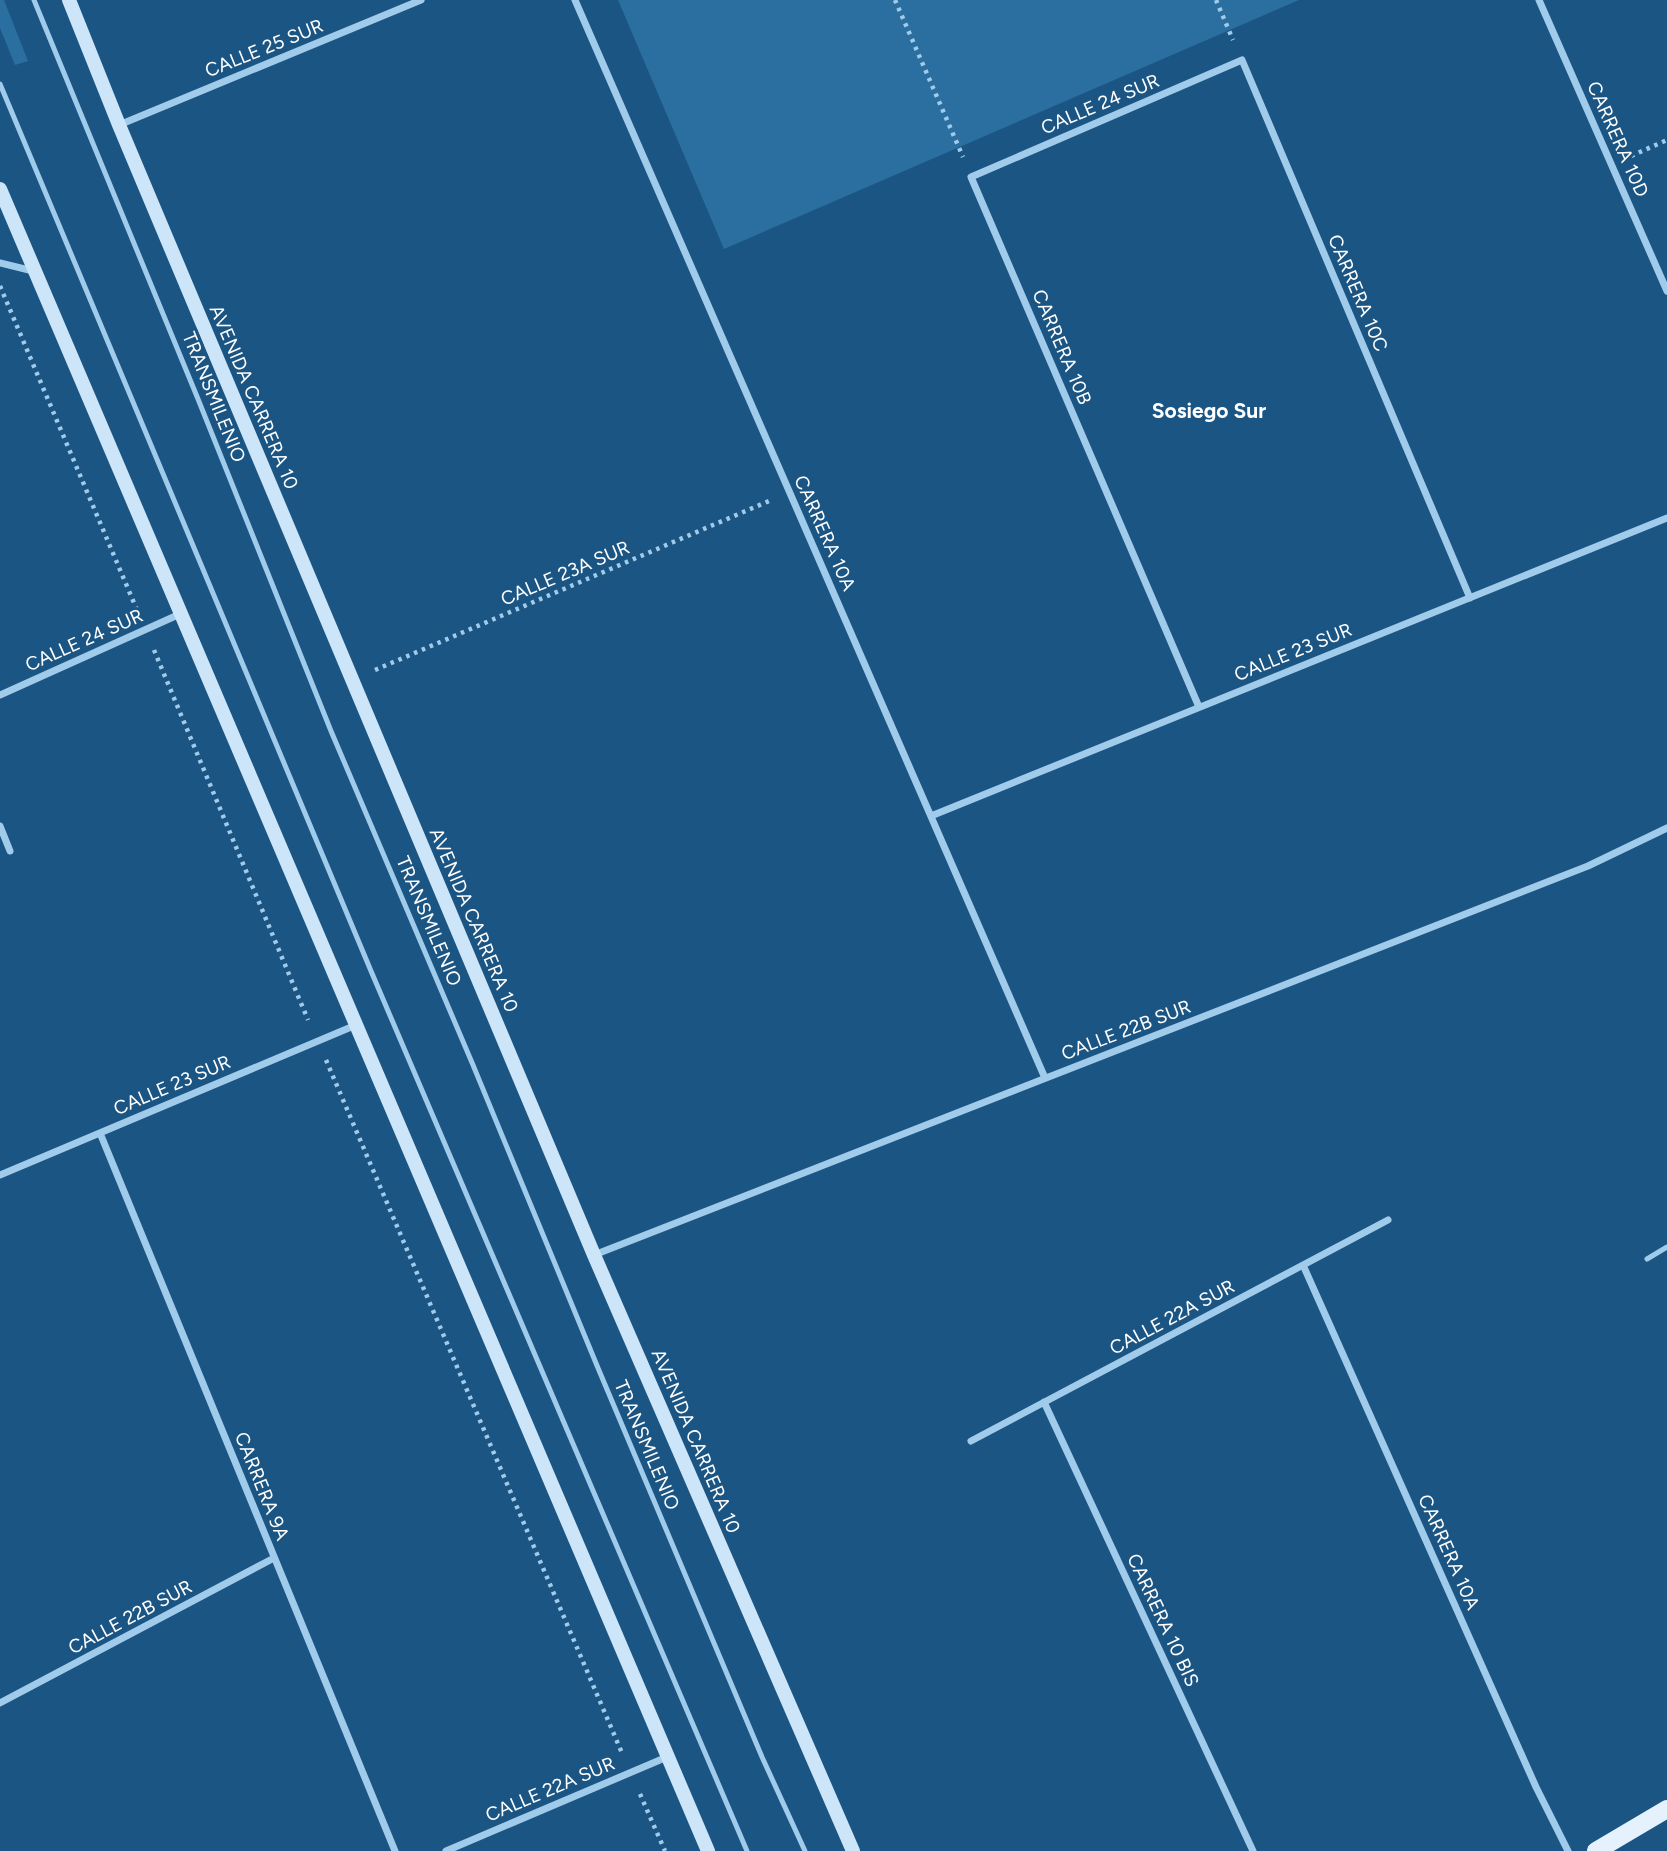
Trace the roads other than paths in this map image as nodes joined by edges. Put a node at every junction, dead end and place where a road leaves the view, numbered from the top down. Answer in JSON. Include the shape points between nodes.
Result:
{"nodes":[{"id":1,"x":34,"y":0,"type":"edge"},
{"id":2,"x":69,"y":0,"type":"edge"},
{"id":3,"x":422,"y":0,"type":"edge"},
{"id":4,"x":575,"y":0,"type":"edge"},
{"id":5,"x":1539,"y":0,"type":"edge"},
{"id":6,"x":1242,"y":60,"type":"joint"},
{"id":7,"x":0,"y":84,"type":"edge"},
{"id":8,"x":119,"y":125,"type":"junction"},
{"id":9,"x":971,"y":177,"type":"joint"},
{"id":10,"x":0,"y":189,"type":"edge"},
{"id":11,"x":0,"y":263,"type":"edge"},
{"id":12,"x":36,"y":271,"type":"junction"},
{"id":13,"x":1667,"y":291,"type":"edge"},
{"id":14,"x":1667,"y":518,"type":"edge"},
{"id":15,"x":1470,"y":598,"type":"junction"},
{"id":16,"x":180,"y":614,"type":"junction"},
{"id":17,"x":0,"y":695,"type":"edge"},
{"id":18,"x":1199,"y":707,"type":"junction"},
{"id":19,"x":931,"y":816,"type":"junction"},
{"id":20,"x":0,"y":827,"type":"edge"},
{"id":21,"x":1667,"y":828,"type":"edge"},
{"id":22,"x":10,"y":851,"type":"dead end"},
{"id":23,"x":356,"y":1025,"type":"junction"},
{"id":24,"x":1045,"y":1078,"type":"junction"},
{"id":25,"x":100,"y":1133,"type":"junction"},
{"id":26,"x":0,"y":1175,"type":"edge"},
{"id":27,"x":1388,"y":1220,"type":"dead end"},
{"id":28,"x":1667,"y":1247,"type":"edge"},
{"id":29,"x":594,"y":1255,"type":"junction"},
{"id":30,"x":1647,"y":1259,"type":"dead end"},
{"id":31,"x":1303,"y":1265,"type":"junction"},
{"id":32,"x":1044,"y":1402,"type":"junction"},
{"id":33,"x":971,"y":1441,"type":"dead end"},
{"id":34,"x":274,"y":1558,"type":"junction"},
{"id":35,"x":0,"y":1703,"type":"edge"},
{"id":36,"x":667,"y":1757,"type":"junction"},
{"id":37,"x":1667,"y":1809,"type":"edge"},
{"id":38,"x":395,"y":1851,"type":"edge"},
{"id":39,"x":446,"y":1851,"type":"edge"},
{"id":40,"x":708,"y":1851,"type":"edge"},
{"id":41,"x":747,"y":1851,"type":"edge"},
{"id":42,"x":805,"y":1851,"type":"edge"},
{"id":43,"x":853,"y":1851,"type":"edge"},
{"id":44,"x":1253,"y":1851,"type":"edge"},
{"id":45,"x":1568,"y":1851,"type":"edge"},
{"id":46,"x":1596,"y":1851,"type":"edge"}],
"edges":[{"from":1,"to":42,"type":"lane","name":"TRANSMILENIO","via":[[331,731]]},
{"from":2,"to":8,"type":"main road","name":"AVENIDA CARRERA 10"},
{"from":3,"to":8,"type":"street","name":"CALLE 25 SUR"},
{"from":4,"to":19,"type":"street","name":"CARRERA 10A"},
{"from":5,"to":13,"type":"street","name":"CARRERA 10D"},
{"from":6,"to":9,"type":"street","name":"CALLE 24 SUR"},
{"from":6,"to":15,"type":"street","name":"CARRERA 10C"},
{"from":7,"to":41,"type":"lane","via":[[355,933]]},
{"from":8,"to":29,"type":"main road","name":"AVENIDA CARRERA 10"},
{"from":9,"to":18,"type":"street","name":"CARRERA 10B"},
{"from":10,"to":12,"type":"main road"},
{"from":11,"to":12,"type":"street"},
{"from":12,"to":16,"type":"main road"},
{"from":14,"to":15,"type":"street","name":"CALLE 23 SUR"},
{"from":15,"to":18,"type":"street","name":"CALLE 23 SUR"},
{"from":16,"to":17,"type":"street","name":"CALLE 24 SUR"},
{"from":16,"to":23,"type":"main road"},
{"from":18,"to":19,"type":"street","name":"CALLE 23 SUR"},
{"from":19,"to":24,"type":"street","name":"CARRERA 10A"},
{"from":20,"to":22,"type":"street"},
{"from":21,"to":24,"type":"street","name":"CALLE 22B SUR","via":[[1588,866]]},
{"from":23,"to":25,"type":"street","name":"CALLE 23 SUR"},
{"from":23,"to":36,"type":"main road"},
{"from":24,"to":29,"type":"street","name":"CALLE 22B SUR"},
{"from":25,"to":26,"type":"street","name":"CALLE 23 SUR"},
{"from":25,"to":34,"type":"street","name":"CARRERA 9A"},
{"from":27,"to":31,"type":"street","name":"CALLE 22A SUR"},
{"from":28,"to":30,"type":"lane"},
{"from":29,"to":43,"type":"main road","name":"AVENIDA CARRERA 10"},
{"from":31,"to":32,"type":"street","name":"CALLE 22A SUR"},
{"from":31,"to":45,"type":"street","name":"CARRERA 10A"},
{"from":32,"to":33,"type":"street","name":"CALLE 22A SUR"},
{"from":32,"to":44,"type":"street","name":"CARRERA 10 BIS"},
{"from":34,"to":35,"type":"street","name":"CALLE 22B SUR"},
{"from":34,"to":38,"type":"street","name":"CARRERA 9A"},
{"from":36,"to":39,"type":"street","name":"CALLE 22A SUR"},
{"from":36,"to":40,"type":"main road"},
{"from":37,"to":46,"type":"main road"}]}
